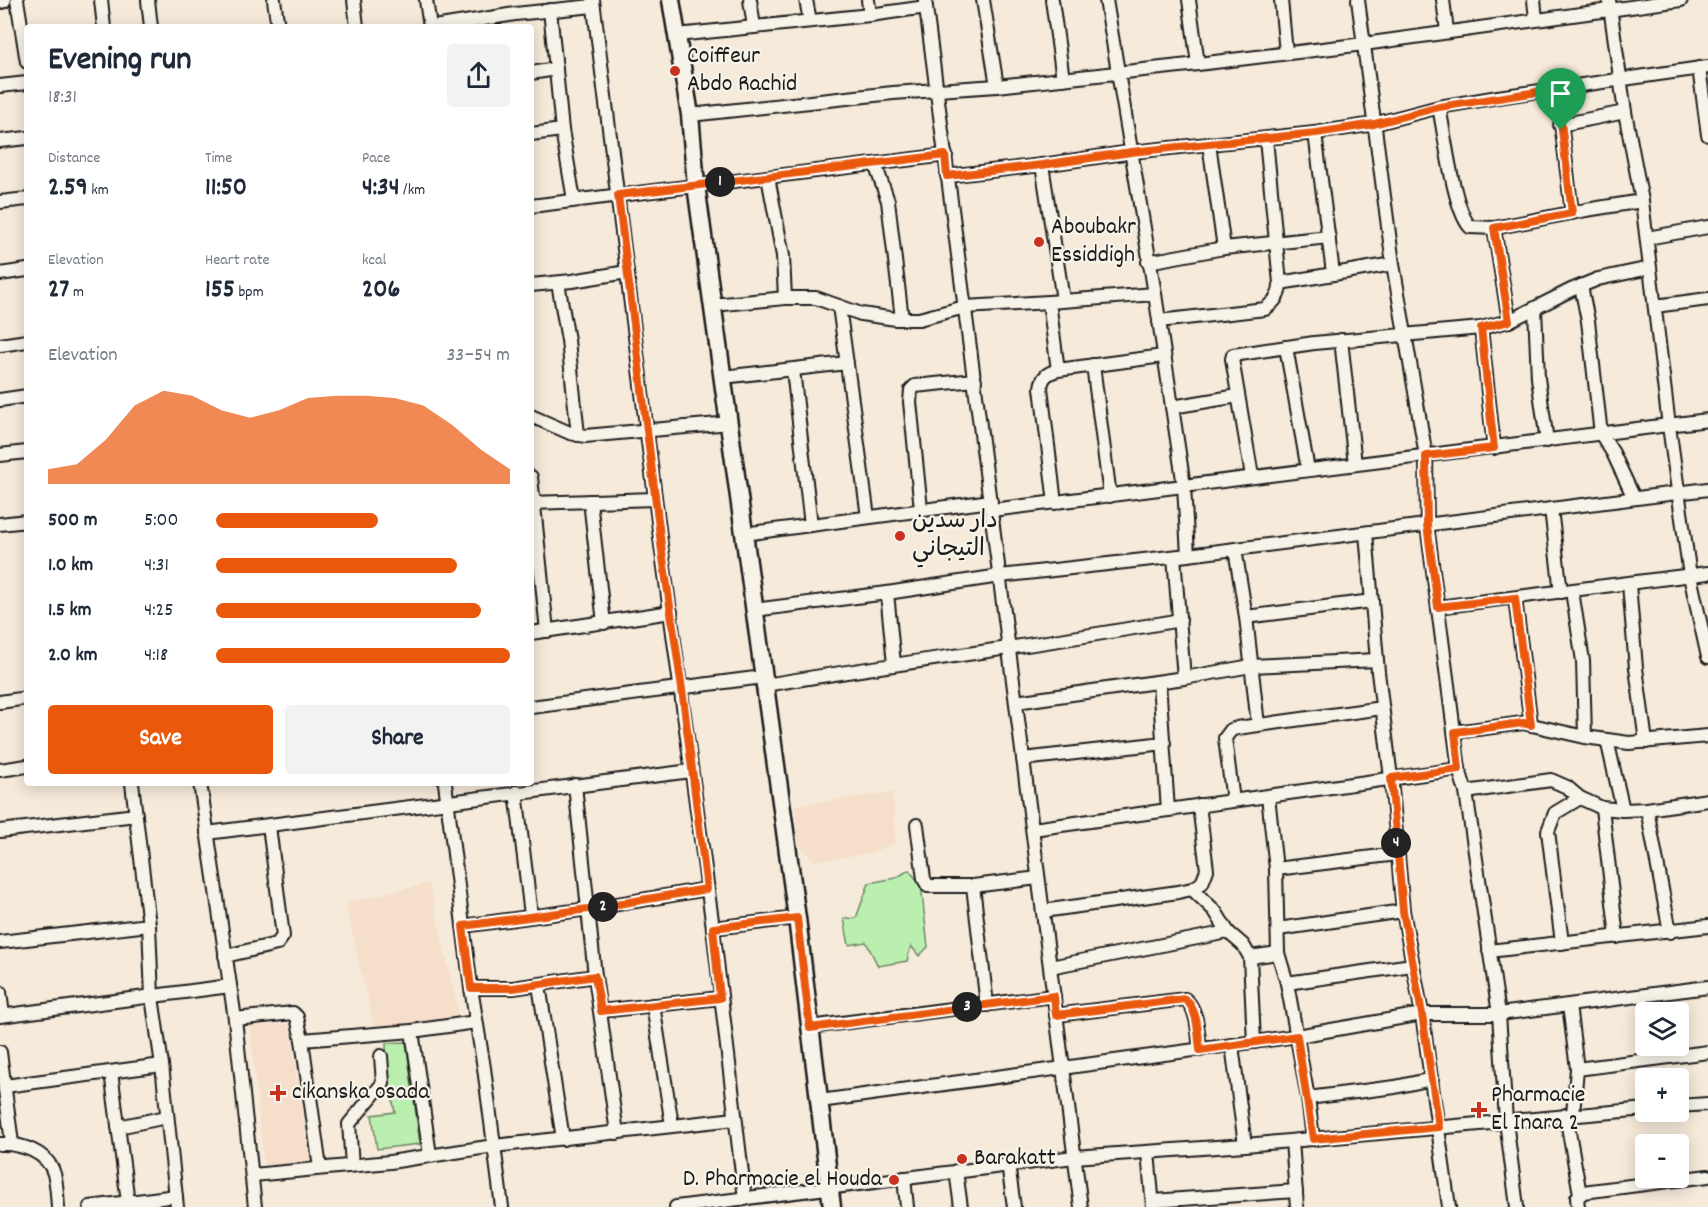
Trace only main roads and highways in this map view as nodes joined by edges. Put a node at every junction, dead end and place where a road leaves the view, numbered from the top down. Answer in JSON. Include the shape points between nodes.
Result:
{"nodes":[{"id":1,"x":671,"y":0,"type":"edge"},
{"id":2,"x":832,"y":1207,"type":"edge"}],
"edges":[{"from":1,"to":2,"type":"main road","via":[[690,115],[696,185],[797,918]]}]}
